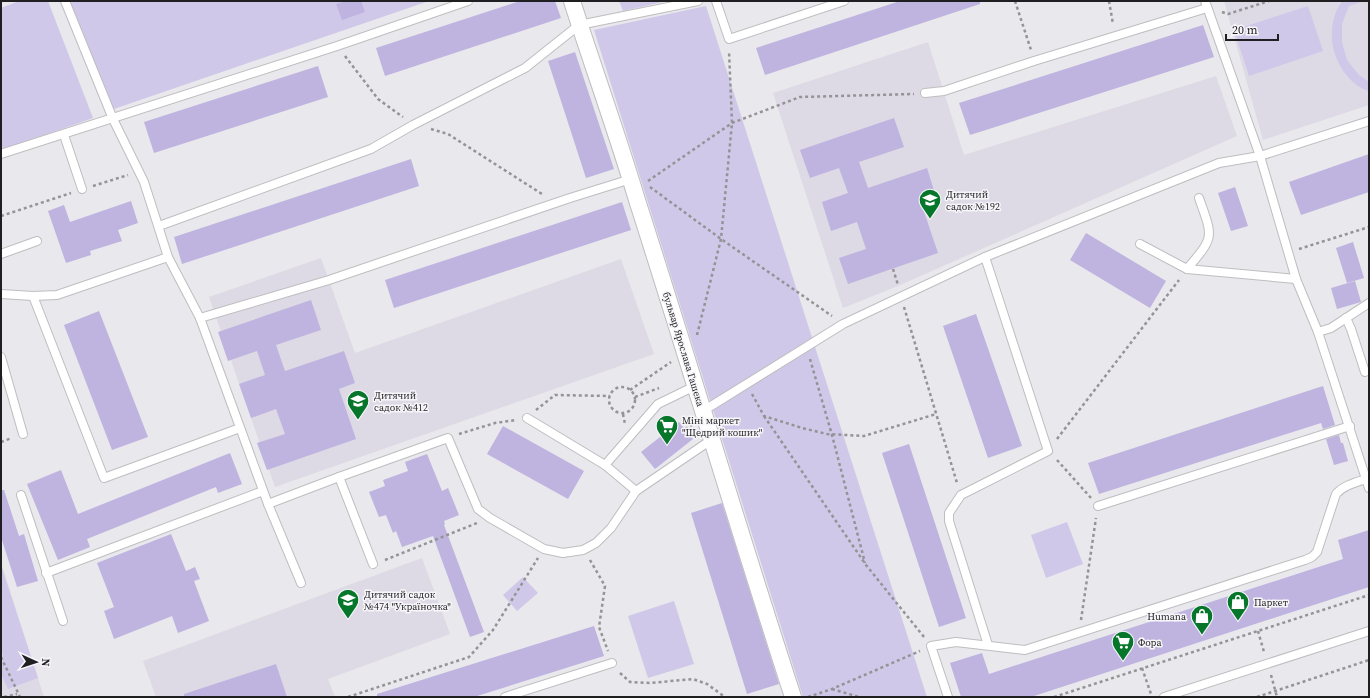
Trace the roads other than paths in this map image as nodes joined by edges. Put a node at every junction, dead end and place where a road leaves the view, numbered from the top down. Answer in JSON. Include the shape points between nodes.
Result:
{"nodes":[{"id":1,"x":65,"y":1,"type":"edge"},
{"id":2,"x":468,"y":1,"type":"edge"},
{"id":3,"x":572,"y":1,"type":"edge"},
{"id":4,"x":698,"y":1,"type":"edge"},
{"id":5,"x":716,"y":1,"type":"edge"},
{"id":6,"x":844,"y":1,"type":"edge"},
{"id":7,"x":1206,"y":4,"type":"edge"},
{"id":8,"x":580,"y":25,"type":"junction"},
{"id":9,"x":925,"y":93,"type":"road end"},
{"id":10,"x":113,"y":119,"type":"junction"},
{"id":11,"x":1369,"y":121,"type":"edge"},
{"id":12,"x":64,"y":135,"type":"junction"},
{"id":13,"x":1,"y":154,"type":"edge"},
{"id":14,"x":1260,"y":156,"type":"junction"},
{"id":15,"x":631,"y":179,"type":"junction"},
{"id":16,"x":82,"y":189,"type":"dead end"},
{"id":17,"x":1199,"y":198,"type":"dead end"},
{"id":18,"x":159,"y":226,"type":"junction"},
{"id":19,"x":38,"y":241,"type":"dead end"},
{"id":20,"x":1140,"y":244,"type":"dead end"},
{"id":21,"x":1,"y":254,"type":"edge"},
{"id":22,"x":168,"y":257,"type":"junction"},
{"id":23,"x":985,"y":257,"type":"junction"},
{"id":24,"x":1187,"y":269,"type":"junction"},
{"id":25,"x":1296,"y":278,"type":"junction"},
{"id":26,"x":1,"y":294,"type":"edge"},
{"id":27,"x":33,"y":296,"type":"junction"},
{"id":28,"x":1369,"y":303,"type":"edge"},
{"id":29,"x":200,"y":318,"type":"junction"},
{"id":30,"x":1346,"y":318,"type":"junction"},
{"id":31,"x":1318,"y":332,"type":"junction"},
{"id":32,"x":1,"y":358,"type":"edge"},
{"id":33,"x":1365,"y":372,"type":"dead end"},
{"id":34,"x":695,"y":386,"type":"junction"},
{"id":35,"x":703,"y":411,"type":"junction"},
{"id":36,"x":527,"y":418,"type":"dead end"},
{"id":37,"x":1350,"y":426,"type":"junction"},
{"id":38,"x":240,"y":428,"type":"junction"},
{"id":39,"x":23,"y":434,"type":"dead end"},
{"id":40,"x":711,"y":440,"type":"junction"},
{"id":41,"x":604,"y":466,"type":"junction"},
{"id":42,"x":339,"y":477,"type":"junction"},
{"id":43,"x":1368,"y":479,"type":"edge"},
{"id":44,"x":1369,"y":488,"type":"edge"},
{"id":45,"x":263,"y":490,"type":"junction"},
{"id":46,"x":636,"y":491,"type":"junction"},
{"id":47,"x":21,"y":495,"type":"dead end"},
{"id":48,"x":268,"y":504,"type":"junction"},
{"id":49,"x":1098,"y":506,"type":"road end"},
{"id":50,"x":373,"y":564,"type":"road end"},
{"id":51,"x":46,"y":573,"type":"junction"},
{"id":52,"x":301,"y":583,"type":"dead end"},
{"id":53,"x":63,"y":621,"type":"dead end"},
{"id":54,"x":1369,"y":631,"type":"edge"},
{"id":55,"x":988,"y":645,"type":"junction"},
{"id":56,"x":612,"y":664,"type":"road end"},
{"id":57,"x":505,"y":697,"type":"edge"},
{"id":58,"x":793,"y":697,"type":"edge"},
{"id":59,"x":948,"y":697,"type":"edge"},
{"id":60,"x":1164,"y":697,"type":"edge"}],
"edges":[{"from":1,"to":10,"type":"lane"},
{"from":2,"to":10,"type":"lane"},
{"from":3,"to":8,"type":"street","name":"бульвар Ярослава Гашека"},
{"from":4,"to":8,"type":"lane"},
{"from":5,"to":6,"type":"lane","via":[[729,39]]},
{"from":7,"to":9,"type":"lane","via":[[1114,37],[944,91]]},
{"from":7,"to":14,"type":"lane"},
{"from":8,"to":15,"type":"street","name":"бульвар Ярослава Гашека"},
{"from":8,"to":18,"type":"lane","via":[[525,68],[371,149]]},
{"from":10,"to":12,"type":"lane"},
{"from":10,"to":18,"type":"lane","via":[[144,182]]},
{"from":11,"to":14,"type":"lane"},
{"from":12,"to":13,"type":"lane"},
{"from":12,"to":16,"type":"lane"},
{"from":14,"to":23,"type":"lane","via":[[1219,163]]},
{"from":14,"to":25,"type":"lane"},
{"from":15,"to":29,"type":"lane","via":[[329,280]]},
{"from":15,"to":34,"type":"street","name":"бульвар Ярослава Гашека"},
{"from":17,"to":24,"type":"lane","via":[[1208,223],[1209,240]]},
{"from":18,"to":22,"type":"lane"},
{"from":19,"to":21,"type":"lane"},
{"from":20,"to":24,"type":"lane"},
{"from":22,"to":27,"type":"lane","via":[[57,295]]},
{"from":22,"to":29,"type":"lane"},
{"from":23,"to":35,"type":"lane","via":[[843,324]]},
{"from":23,"to":55,"type":"lane","via":[[1048,451],[961,495],[950,510],[948,517]]},
{"from":24,"to":25,"type":"lane"},
{"from":25,"to":31,"type":"lane"},
{"from":26,"to":27,"type":"lane"},
{"from":27,"to":38,"type":"lane","via":[[104,478]]},
{"from":28,"to":30,"type":"lane"},
{"from":29,"to":38,"type":"lane"},
{"from":30,"to":31,"type":"lane","via":[[1331,328]]},
{"from":30,"to":33,"type":"lane","via":[[1352,329]]},
{"from":31,"to":37,"type":"lane"},
{"from":32,"to":39,"type":"lane"},
{"from":34,"to":35,"type":"street","name":"бульвар Ярослава Гашека"},
{"from":34,"to":41,"type":"lane","via":[[658,404]]},
{"from":35,"to":40,"type":"street","name":"бульвар Ярослава Гашека"},
{"from":36,"to":41,"type":"lane"},
{"from":37,"to":43,"type":"lane"},
{"from":37,"to":49,"type":"lane"},
{"from":38,"to":45,"type":"lane"},
{"from":40,"to":46,"type":"lane"},
{"from":40,"to":58,"type":"street","name":"бульвар Ярослава Гашека"},
{"from":41,"to":46,"type":"lane"},
{"from":42,"to":46,"type":"lane","via":[[448,438],[478,509],[544,549],[563,553],[583,550],[596,543],[611,528]]},
{"from":42,"to":48,"type":"lane"},
{"from":42,"to":50,"type":"lane"},
{"from":43,"to":44,"type":"lane"},
{"from":43,"to":55,"type":"lane","via":[[1347,486],[1336,494],[1320,545],[1312,557],[1025,650]]},
{"from":45,"to":48,"type":"lane"},
{"from":45,"to":51,"type":"lane"},
{"from":47,"to":51,"type":"lane"},
{"from":48,"to":52,"type":"lane"},
{"from":51,"to":53,"type":"lane"},
{"from":54,"to":60,"type":"lane"},
{"from":55,"to":59,"type":"lane","via":[[956,642],[931,646]]},
{"from":56,"to":57,"type":"lane"}]}
